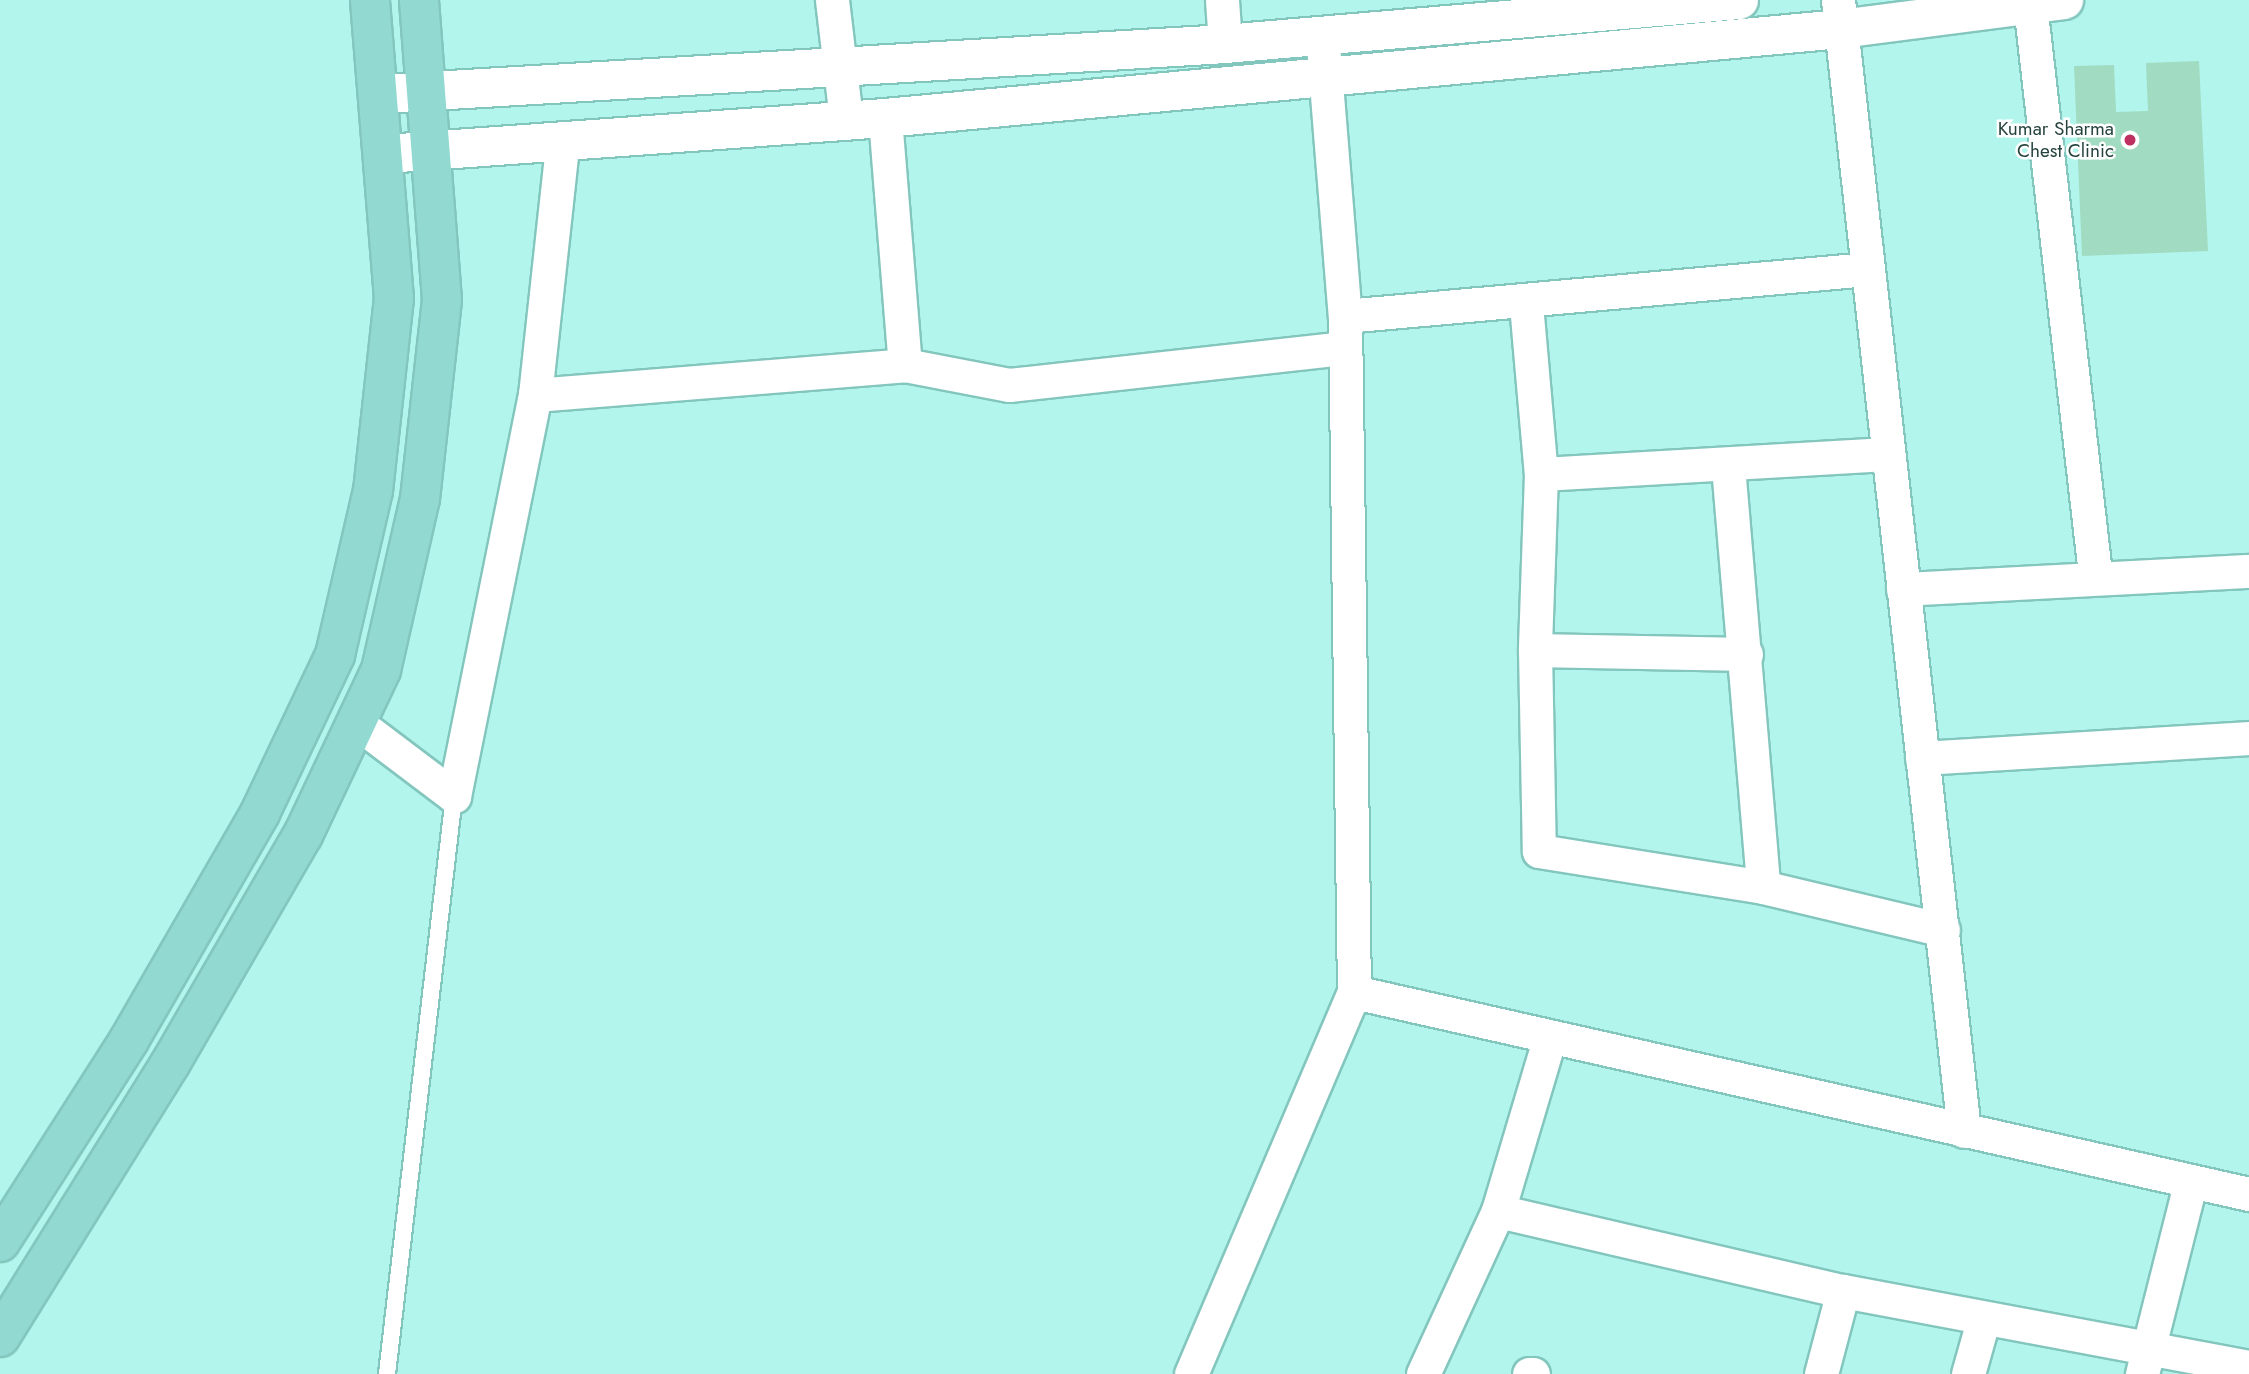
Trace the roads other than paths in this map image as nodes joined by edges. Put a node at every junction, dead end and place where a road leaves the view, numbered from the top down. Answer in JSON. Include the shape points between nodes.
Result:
{"nodes":[{"id":1,"x":370,"y":0,"type":"edge"},
{"id":2,"x":419,"y":0,"type":"edge"},
{"id":3,"x":832,"y":0,"type":"edge"},
{"id":4,"x":1222,"y":0,"type":"edge"},
{"id":5,"x":1739,"y":0,"type":"edge"},
{"id":6,"x":2047,"y":2,"type":"edge"},
{"id":7,"x":1649,"y":5,"type":"edge"},
{"id":8,"x":1454,"y":12,"type":"edge"},
{"id":9,"x":1839,"y":15,"type":"edge"},
{"id":10,"x":1322,"y":33,"type":"junction"},
{"id":11,"x":1225,"y":44,"type":"junction"},
{"id":12,"x":839,"y":69,"type":"junction"},
{"id":13,"x":1325,"y":73,"type":"junction"},
{"id":14,"x":382,"y":94,"type":"junction"},
{"id":15,"x":430,"y":94,"type":"junction"},
{"id":16,"x":885,"y":118,"type":"junction"},
{"id":17,"x":846,"y":120,"type":"junction"},
{"id":18,"x":563,"y":139,"type":"junction"},
{"id":19,"x":433,"y":152,"type":"junction"},
{"id":20,"x":386,"y":154,"type":"junction"},
{"id":21,"x":1867,"y":269,"type":"junction"},
{"id":22,"x":1526,"y":304,"type":"junction"},
{"id":23,"x":1345,"y":332,"type":"junction"},
{"id":24,"x":905,"y":365,"type":"junction"},
{"id":25,"x":535,"y":395,"type":"junction"},
{"id":26,"x":1887,"y":454,"type":"junction"},
{"id":27,"x":1728,"y":466,"type":"junction"},
{"id":28,"x":1541,"y":474,"type":"junction"},
{"id":29,"x":2249,"y":571,"type":"edge"},
{"id":30,"x":2095,"y":574,"type":"junction"},
{"id":31,"x":1903,"y":590,"type":"junction"},
{"id":32,"x":1535,"y":650,"type":"junction"},
{"id":33,"x":1746,"y":654,"type":"junction"},
{"id":34,"x":356,"y":722,"type":"junction"},
{"id":35,"x":2249,"y":738,"type":"edge"},
{"id":36,"x":1922,"y":758,"type":"junction"},
{"id":37,"x":454,"y":796,"type":"junction"},
{"id":38,"x":1763,"y":887,"type":"junction"},
{"id":39,"x":1943,"y":930,"type":"junction"},
{"id":40,"x":1354,"y":992,"type":"junction"},
{"id":41,"x":1550,"y":1037,"type":"junction"},
{"id":42,"x":1964,"y":1131,"type":"junction"},
{"id":43,"x":2191,"y":1181,"type":"junction"},
{"id":44,"x":2249,"y":1194,"type":"edge"},
{"id":45,"x":1498,"y":1211,"type":"junction"},
{"id":46,"x":0,"y":1242,"type":"edge"},
{"id":47,"x":1843,"y":1292,"type":"junction"},
{"id":48,"x":1983,"y":1321,"type":"junction"},
{"id":49,"x":0,"y":1337,"type":"edge"},
{"id":50,"x":2145,"y":1362,"type":"edge"},
{"id":51,"x":2249,"y":1367,"type":"edge"},
{"id":52,"x":387,"y":1374,"type":"edge"},
{"id":53,"x":1192,"y":1374,"type":"edge"},
{"id":54,"x":1423,"y":1374,"type":"edge"},
{"id":55,"x":1821,"y":1374,"type":"edge"},
{"id":56,"x":1968,"y":1374,"type":"edge"}],
"edges":[{"from":1,"to":14,"type":"main road"},
{"from":2,"to":15,"type":"main road"},
{"from":3,"to":12,"type":"street"},
{"from":4,"to":11,"type":"street"},
{"from":5,"to":7,"type":"street"},
{"from":6,"to":9,"type":"street"},
{"from":6,"to":30,"type":"street"},
{"from":7,"to":8,"type":"street"},
{"from":8,"to":10,"type":"street"},
{"from":9,"to":13,"type":"street"},
{"from":9,"to":21,"type":"street"},
{"from":10,"to":11,"type":"street"},
{"from":10,"to":13,"type":"street"},
{"from":11,"to":12,"type":"street"},
{"from":12,"to":15,"type":"street"},
{"from":12,"to":17,"type":"street"},
{"from":13,"to":16,"type":"street"},
{"from":13,"to":23,"type":"street"},
{"from":14,"to":15,"type":"street"},
{"from":14,"to":20,"type":"main road"},
{"from":15,"to":19,"type":"main road"},
{"from":16,"to":17,"type":"street"},
{"from":16,"to":24,"type":"street"},
{"from":17,"to":18,"type":"street"},
{"from":18,"to":19,"type":"street"},
{"from":18,"to":25,"type":"street"},
{"from":19,"to":20,"type":"street"},
{"from":19,"to":34,"type":"main road","via":[[442,300],[420,499],[381,670]]},
{"from":20,"to":46,"type":"main road","via":[[394,299],[373,491],[335,655],[260,813],[129,1040]]},
{"from":21,"to":22,"type":"street"},
{"from":21,"to":26,"type":"street"},
{"from":22,"to":23,"type":"street"},
{"from":22,"to":28,"type":"street"},
{"from":23,"to":24,"type":"street","via":[[1009,385]]},
{"from":23,"to":40,"type":"street"},
{"from":24,"to":25,"type":"street"},
{"from":25,"to":37,"type":"street"},
{"from":26,"to":27,"type":"street"},
{"from":26,"to":31,"type":"street"},
{"from":27,"to":28,"type":"street"},
{"from":27,"to":33,"type":"street"},
{"from":28,"to":32,"type":"street"},
{"from":29,"to":30,"type":"street"},
{"from":30,"to":31,"type":"street"},
{"from":31,"to":36,"type":"street"},
{"from":32,"to":33,"type":"street"},
{"from":32,"to":38,"type":"street","via":[[1539,851]]},
{"from":33,"to":38,"type":"street"},
{"from":34,"to":37,"type":"street"},
{"from":34,"to":49,"type":"main road","via":[[303,835],[191,1028]]},
{"from":35,"to":36,"type":"street"},
{"from":36,"to":39,"type":"street"},
{"from":37,"to":52,"type":"lane"},
{"from":38,"to":39,"type":"street"},
{"from":39,"to":42,"type":"street"},
{"from":40,"to":41,"type":"street"},
{"from":40,"to":53,"type":"street"},
{"from":41,"to":42,"type":"street"},
{"from":41,"to":45,"type":"street"},
{"from":42,"to":43,"type":"street"},
{"from":43,"to":44,"type":"street"},
{"from":43,"to":50,"type":"street"},
{"from":45,"to":47,"type":"street"},
{"from":45,"to":54,"type":"street"},
{"from":47,"to":48,"type":"street"},
{"from":47,"to":55,"type":"street"},
{"from":48,"to":50,"type":"street"},
{"from":48,"to":56,"type":"street"},
{"from":50,"to":51,"type":"street"}]}
